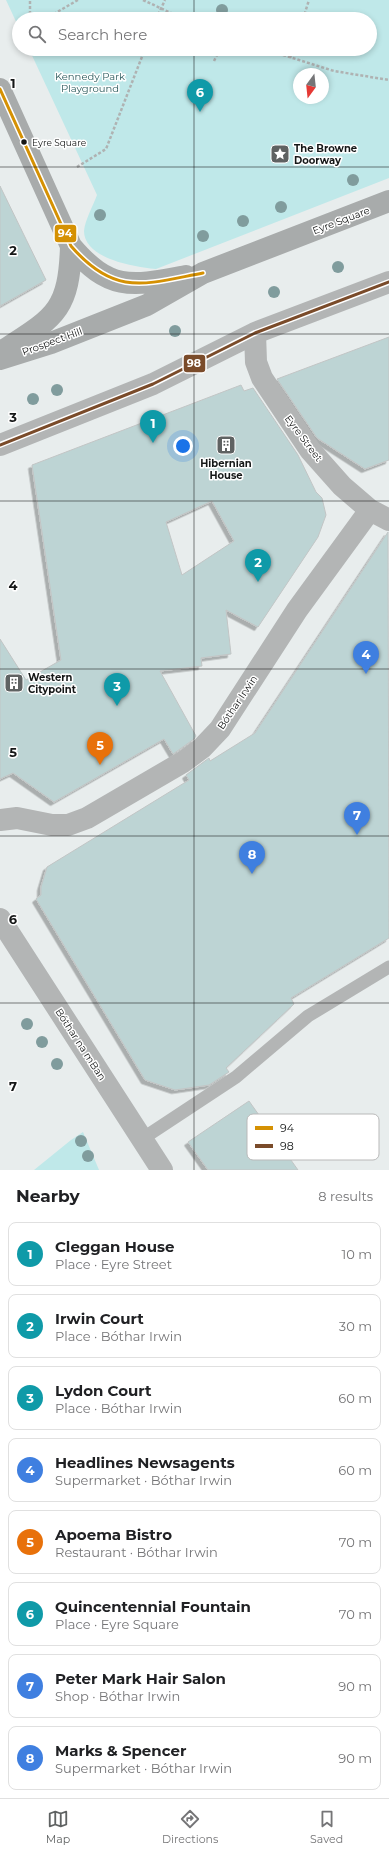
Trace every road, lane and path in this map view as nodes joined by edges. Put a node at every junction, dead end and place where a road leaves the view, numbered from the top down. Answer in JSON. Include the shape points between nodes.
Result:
{"nodes":[{"id":1,"x":30,"y":0,"type":"edge"},
{"id":2,"x":78,"y":0,"type":"edge"},
{"id":3,"x":143,"y":0,"type":"edge"},
{"id":4,"x":165,"y":0,"type":"edge"},
{"id":5,"x":308,"y":0,"type":"edge"},
{"id":6,"x":160,"y":9,"type":"junction"},
{"id":7,"x":30,"y":12,"type":"edge"},
{"id":8,"x":57,"y":12,"type":"edge"},
{"id":9,"x":159,"y":12,"type":"edge"},
{"id":10,"x":167,"y":12,"type":"edge"},
{"id":11,"x":305,"y":12,"type":"edge"},
{"id":12,"x":142,"y":56,"type":"edge"},
{"id":13,"x":216,"y":56,"type":"edge"},
{"id":14,"x":284,"y":56,"type":"edge"},
{"id":15,"x":290,"y":58,"type":"joint"},
{"id":16,"x":214,"y":60,"type":"dead end"},
{"id":17,"x":389,"y":80,"type":"edge"},
{"id":18,"x":0,"y":89,"type":"edge"},
{"id":19,"x":77,"y":167,"type":"dead end"},
{"id":20,"x":389,"y":201,"type":"edge"},
{"id":21,"x":71,"y":246,"type":"junction"},
{"id":22,"x":203,"y":273,"type":"junction"},
{"id":23,"x":389,"y":282,"type":"edge"},
{"id":24,"x":103,"y":322,"type":"joint"},
{"id":25,"x":255,"y":333,"type":"junction"},
{"id":26,"x":0,"y":352,"type":"edge"},
{"id":27,"x":0,"y":359,"type":"edge"},
{"id":28,"x":0,"y":445,"type":"edge"},
{"id":29,"x":370,"y":510,"type":"junction"},
{"id":30,"x":389,"y":520,"type":"edge"},
{"id":31,"x":0,"y":820,"type":"edge"},
{"id":32,"x":0,"y":919,"type":"edge"},
{"id":33,"x":389,"y":967,"type":"edge"},
{"id":34,"x":142,"y":1139,"type":"junction"},
{"id":35,"x":162,"y":1170,"type":"edge"}],
"edges":[{"from":1,"to":7,"type":"path"},
{"from":2,"to":8,"type":"path"},
{"from":3,"to":6,"type":"path"},
{"from":4,"to":6,"type":"path"},
{"from":5,"to":11,"type":"path"},
{"from":6,"to":9,"type":"path"},
{"from":6,"to":10,"type":"path"},
{"from":12,"to":19,"type":"path","via":[[106,149]]},
{"from":13,"to":16,"type":"path"},
{"from":14,"to":15,"type":"path"},
{"from":15,"to":17,"type":"path","via":[[334,71]]},
{"from":18,"to":21,"type":"main road","name":"Eyre Square"},
{"from":20,"to":22,"type":"main road","name":"Eyre Square"},
{"from":21,"to":22,"type":"main road","name":"Eyre Square","via":[[99,273],[126,283],[144,284]]},
{"from":21,"to":26,"type":"main road","name":"Prospect Hill","via":[[70,273],[58,308],[44,324]]},
{"from":22,"to":24,"type":"main road","name":"Eyre Square","via":[[147,305]]},
{"from":23,"to":25,"type":"street"},
{"from":24,"to":27,"type":"main road","name":"Prospect Hill"},
{"from":25,"to":28,"type":"street","via":[[153,384]]},
{"from":25,"to":29,"type":"street","name":"Eyre Street","via":[[256,362],[262,378],[310,450],[342,486]]},
{"from":29,"to":30,"type":"street","name":"Eyre Street"},
{"from":29,"to":31,"type":"street","name":"Bóthar Irwin","via":[[298,610],[220,729],[202,748],[183,762],[87,818],[68,825],[52,825],[17,818]]},
{"from":32,"to":34,"type":"street","name":"Bóthar na mBan"},
{"from":33,"to":34,"type":"lane","via":[[308,1016],[236,1077]]},
{"from":34,"to":35,"type":"street","name":"Bóthar na mBan"}]}
